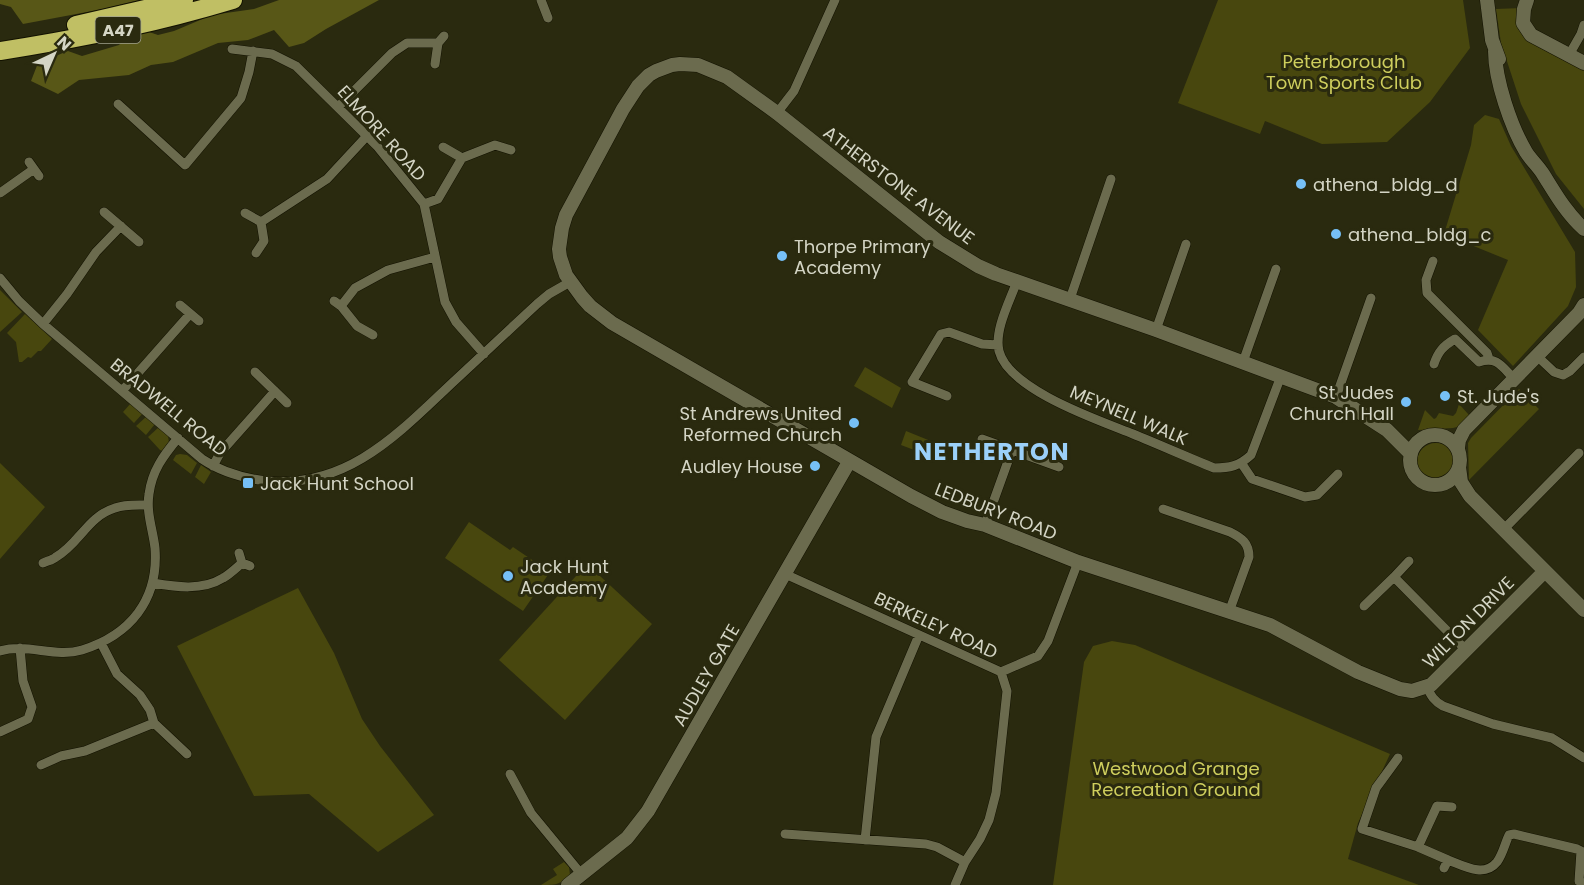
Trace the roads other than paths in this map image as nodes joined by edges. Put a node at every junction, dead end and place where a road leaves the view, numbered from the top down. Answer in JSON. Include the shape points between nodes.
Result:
{"nodes":[{"id":1,"x":184,"y":0,"type":"edge"},
{"id":2,"x":233,"y":0,"type":"edge"},
{"id":3,"x":541,"y":0,"type":"edge"},
{"id":4,"x":835,"y":0,"type":"edge"},
{"id":5,"x":1487,"y":0,"type":"edge"},
{"id":6,"x":1527,"y":0,"type":"edge"},
{"id":7,"x":548,"y":18,"type":"dead end"},
{"id":8,"x":1584,"y":25,"type":"edge"},
{"id":9,"x":0,"y":38,"type":"edge"},
{"id":10,"x":232,"y":49,"type":"dead end"},
{"id":11,"x":0,"y":51,"type":"edge"},
{"id":12,"x":253,"y":51,"type":"junction"},
{"id":13,"x":1569,"y":55,"type":"junction"},
{"id":14,"x":1584,"y":63,"type":"edge"},
{"id":15,"x":435,"y":64,"type":"dead end"},
{"id":16,"x":118,"y":104,"type":"dead end"},
{"id":17,"x":338,"y":107,"type":"junction"},
{"id":18,"x":777,"y":113,"type":"junction"},
{"id":19,"x":366,"y":137,"type":"junction"},
{"id":20,"x":442,"y":147,"type":"dead end"},
{"id":21,"x":511,"y":150,"type":"dead end"},
{"id":22,"x":462,"y":158,"type":"junction"},
{"id":23,"x":34,"y":169,"type":"dead end"},
{"id":24,"x":1111,"y":179,"type":"dead end"},
{"id":25,"x":0,"y":193,"type":"edge"},
{"id":26,"x":424,"y":204,"type":"junction"},
{"id":27,"x":104,"y":212,"type":"dead end"},
{"id":28,"x":245,"y":213,"type":"dead end"},
{"id":29,"x":261,"y":222,"type":"junction"},
{"id":30,"x":1580,"y":225,"type":"edge"},
{"id":31,"x":121,"y":226,"type":"junction"},
{"id":32,"x":1584,"y":238,"type":"edge"},
{"id":33,"x":139,"y":242,"type":"dead end"},
{"id":34,"x":1186,"y":244,"type":"dead end"},
{"id":35,"x":256,"y":253,"type":"dead end"},
{"id":36,"x":435,"y":257,"type":"junction"},
{"id":37,"x":1433,"y":261,"type":"dead end"},
{"id":38,"x":1276,"y":268,"type":"dead end"},
{"id":39,"x":0,"y":278,"type":"edge"},
{"id":40,"x":1017,"y":281,"type":"junction"},
{"id":41,"x":570,"y":282,"type":"junction"},
{"id":42,"x":1371,"y":298,"type":"dead end"},
{"id":43,"x":1070,"y":299,"type":"junction"},
{"id":44,"x":180,"y":305,"type":"dead end"},
{"id":45,"x":1582,"y":310,"type":"edge"},
{"id":46,"x":190,"y":314,"type":"junction"},
{"id":47,"x":199,"y":321,"type":"dead end"},
{"id":48,"x":43,"y":324,"type":"junction"},
{"id":49,"x":1156,"y":330,"type":"junction"},
{"id":50,"x":373,"y":335,"type":"dead end"},
{"id":51,"x":998,"y":345,"type":"junction"},
{"id":52,"x":484,"y":354,"type":"junction"},
{"id":53,"x":1537,"y":356,"type":"junction"},
{"id":54,"x":1584,"y":357,"type":"edge"},
{"id":55,"x":1488,"y":359,"type":"junction"},
{"id":56,"x":1243,"y":362,"type":"junction"},
{"id":57,"x":1434,"y":364,"type":"dead end"},
{"id":58,"x":255,"y":372,"type":"dead end"},
{"id":59,"x":1281,"y":376,"type":"junction"},
{"id":60,"x":1514,"y":379,"type":"junction"},
{"id":61,"x":122,"y":391,"type":"junction"},
{"id":62,"x":274,"y":391,"type":"junction"},
{"id":63,"x":947,"y":396,"type":"dead end"},
{"id":64,"x":1336,"y":397,"type":"junction"},
{"id":65,"x":287,"y":403,"type":"dead end"},
{"id":66,"x":1388,"y":430,"type":"junction"},
{"id":67,"x":1464,"y":430,"type":"junction"},
{"id":68,"x":1439,"y":435,"type":"junction"},
{"id":69,"x":178,"y":438,"type":"junction"},
{"id":70,"x":1422,"y":438,"type":"junction"},
{"id":71,"x":982,"y":439,"type":"dead end"},
{"id":72,"x":1458,"y":448,"type":"junction"},
{"id":73,"x":1012,"y":450,"type":"junction"},
{"id":74,"x":1579,"y":453,"type":"dead end"},
{"id":75,"x":1410,"y":454,"type":"junction"},
{"id":76,"x":849,"y":462,"type":"junction"},
{"id":77,"x":1242,"y":464,"type":"junction"},
{"id":78,"x":213,"y":466,"type":"junction"},
{"id":79,"x":1059,"y":467,"type":"dead end"},
{"id":80,"x":1459,"y":467,"type":"junction"},
{"id":81,"x":1338,"y":474,"type":"dead end"},
{"id":82,"x":1444,"y":484,"type":"junction"},
{"id":83,"x":1470,"y":496,"type":"junction"},
{"id":84,"x":148,"y":505,"type":"junction"},
{"id":85,"x":1163,"y":509,"type":"dead end"},
{"id":86,"x":985,"y":525,"type":"junction"},
{"id":87,"x":1503,"y":530,"type":"junction"},
{"id":88,"x":238,"y":553,"type":"dead end"},
{"id":89,"x":1409,"y":561,"type":"dead end"},
{"id":90,"x":1078,"y":562,"type":"junction"},
{"id":91,"x":43,"y":563,"type":"dead end"},
{"id":92,"x":1545,"y":571,"type":"junction"},
{"id":93,"x":785,"y":574,"type":"junction"},
{"id":94,"x":1394,"y":577,"type":"junction"},
{"id":95,"x":153,"y":583,"type":"junction"},
{"id":96,"x":1364,"y":606,"type":"dead end"},
{"id":97,"x":1584,"y":610,"type":"edge"},
{"id":98,"x":1229,"y":612,"type":"junction"},
{"id":99,"x":919,"y":635,"type":"junction"},
{"id":100,"x":101,"y":643,"type":"junction"},
{"id":101,"x":20,"y":648,"type":"junction"},
{"id":102,"x":1466,"y":650,"type":"junction"},
{"id":103,"x":0,"y":651,"type":"edge"},
{"id":104,"x":1001,"y":672,"type":"junction"},
{"id":105,"x":1427,"y":687,"type":"junction"},
{"id":106,"x":1412,"y":691,"type":"joint"},
{"id":107,"x":154,"y":723,"type":"junction"},
{"id":108,"x":0,"y":732,"type":"edge"},
{"id":109,"x":187,"y":754,"type":"dead end"},
{"id":110,"x":1398,"y":758,"type":"dead end"},
{"id":111,"x":1584,"y":758,"type":"edge"},
{"id":112,"x":41,"y":765,"type":"dead end"},
{"id":113,"x":510,"y":774,"type":"dead end"},
{"id":114,"x":1452,"y":807,"type":"dead end"},
{"id":115,"x":785,"y":834,"type":"dead end"},
{"id":116,"x":865,"y":840,"type":"junction"},
{"id":117,"x":1418,"y":847,"type":"junction"},
{"id":118,"x":965,"y":862,"type":"junction"},
{"id":119,"x":582,"y":875,"type":"junction"},
{"id":120,"x":1584,"y":884,"type":"edge"},
{"id":121,"x":568,"y":885,"type":"edge"},
{"id":122,"x":955,"y":885,"type":"edge"}],
"edges":[{"from":1,"to":9,"type":"highway","number":"A47","via":[[87,24]]},
{"from":2,"to":11,"type":"highway","number":"A47","via":[[89,36]]},
{"from":3,"to":7,"type":"street"},
{"from":4,"to":18,"type":"street","via":[[794,91]]},
{"from":5,"to":30,"type":"street","via":[[1495,64],[1512,122],[1528,155]]},
{"from":6,"to":13,"type":"street","via":[[1523,22],[1531,35]]},
{"from":8,"to":13,"type":"street"},
{"from":10,"to":12,"type":"street","name":"ELMORE ROAD"},
{"from":12,"to":16,"type":"street","via":[[241,98],[185,165]]},
{"from":12,"to":17,"type":"street","name":"ELMORE ROAD","via":[[272,54],[296,66]]},
{"from":13,"to":14,"type":"street"},
{"from":15,"to":17,"type":"street","via":[[441,40],[407,43]]},
{"from":17,"to":19,"type":"street","name":"ELMORE ROAD"},
{"from":18,"to":40,"type":"street","name":"ATHERSTONE AVENUE","via":[[943,245],[978,266]]},
{"from":18,"to":41,"type":"street","name":"ATHERSTONE AVENUE","via":[[727,77],[698,65],[672,65],[649,75],[623,109],[566,215],[559,249]]},
{"from":19,"to":26,"type":"street","name":"ELMORE ROAD"},
{"from":19,"to":29,"type":"street","via":[[327,179]]},
{"from":20,"to":22,"type":"street"},
{"from":21,"to":22,"type":"street","via":[[495,145]]},
{"from":22,"to":26,"type":"street","via":[[438,199]]},
{"from":23,"to":25,"type":"street"},
{"from":24,"to":43,"type":"street"},
{"from":26,"to":36,"type":"street","name":"ELMORE ROAD"},
{"from":27,"to":31,"type":"street"},
{"from":28,"to":29,"type":"street"},
{"from":29,"to":35,"type":"street","via":[[264,242]]},
{"from":30,"to":32,"type":"street"},
{"from":31,"to":33,"type":"street"},
{"from":31,"to":48,"type":"street","via":[[96,252]]},
{"from":34,"to":49,"type":"street"},
{"from":36,"to":50,"type":"street","via":[[387,270],[337,303],[357,326]]},
{"from":36,"to":52,"type":"street","name":"ELMORE ROAD","via":[[445,302],[456,322]]},
{"from":37,"to":55,"type":"street","via":[[1426,280],[1427,293],[1487,353]]},
{"from":38,"to":56,"type":"street"},
{"from":39,"to":48,"type":"street","name":"BRADWELL ROAD"},
{"from":40,"to":43,"type":"street","name":"ATHERSTONE AVENUE"},
{"from":40,"to":51,"type":"street","via":[[998,333]]},
{"from":41,"to":52,"type":"street","name":"BRADWELL ROAD","via":[[549,294]]},
{"from":41,"to":76,"type":"street","name":"LEDBURY ROAD","via":[[590,306],[612,322]]},
{"from":42,"to":64,"type":"street"},
{"from":43,"to":49,"type":"street","name":"ATHERSTONE AVENUE"},
{"from":44,"to":46,"type":"street"},
{"from":45,"to":53,"type":"street"},
{"from":46,"to":47,"type":"street"},
{"from":46,"to":61,"type":"street"},
{"from":48,"to":61,"type":"street","name":"BRADWELL ROAD"},
{"from":49,"to":56,"type":"street","name":"ATHERSTONE AVENUE"},
{"from":51,"to":63,"type":"street","via":[[982,344],[949,332],[941,334],[912,382]]},
{"from":51,"to":77,"type":"street","name":"MEYNELL WALK","via":[[1006,366],[1060,405],[1214,468]]},
{"from":52,"to":78,"type":"street","name":"BRADWELL ROAD","via":[[400,432],[340,470],[315,479],[279,482],[233,475]]},
{"from":53,"to":54,"type":"street","via":[[1563,375]]},
{"from":53,"to":60,"type":"street"},
{"from":55,"to":57,"type":"street","via":[[1479,362],[1455,339],[1444,345]]},
{"from":55,"to":60,"type":"street","via":[[1496,361]]},
{"from":56,"to":59,"type":"street","name":"ATHERSTONE AVENUE"},
{"from":58,"to":62,"type":"street"},
{"from":59,"to":64,"type":"street","name":"ATHERSTONE AVENUE"},
{"from":59,"to":77,"type":"street","via":[[1251,455]]},
{"from":60,"to":67,"type":"street"},
{"from":61,"to":69,"type":"street","name":"BRADWELL ROAD"},
{"from":62,"to":65,"type":"street"},
{"from":62,"to":78,"type":"street"},
{"from":64,"to":66,"type":"street","name":"ATHERSTONE AVENUE"},
{"from":66,"to":70,"type":"street","name":"ATHERSTONE AVENUE"},
{"from":66,"to":75,"type":"street","name":"ATHERSTONE AVENUE"},
{"from":67,"to":68,"type":"street"},
{"from":67,"to":72,"type":"street"},
{"from":68,"to":70,"type":"street"},
{"from":68,"to":72,"type":"street"},
{"from":69,"to":78,"type":"street","name":"BRADWELL ROAD"},
{"from":69,"to":84,"type":"street","via":[[157,465]]},
{"from":70,"to":75,"type":"street"},
{"from":71,"to":73,"type":"street"},
{"from":72,"to":80,"type":"street"},
{"from":73,"to":79,"type":"street"},
{"from":73,"to":86,"type":"street"},
{"from":74,"to":87,"type":"street"},
{"from":75,"to":82,"type":"street","via":[[1417,477],[1430,484]]},
{"from":76,"to":86,"type":"street","name":"LEDBURY ROAD","via":[[942,512]]},
{"from":76,"to":93,"type":"street","name":"AUDLEY GATE"},
{"from":77,"to":81,"type":"street","via":[[1252,479],[1305,497],[1317,495]]},
{"from":80,"to":82,"type":"street"},
{"from":80,"to":83,"type":"street","via":[[1461,482]]},
{"from":82,"to":83,"type":"street"},
{"from":83,"to":87,"type":"street"},
{"from":84,"to":91,"type":"street","via":[[107,511],[56,558]]},
{"from":84,"to":95,"type":"street","via":[[154,546]]},
{"from":85,"to":98,"type":"street","via":[[1230,532],[1247,544],[1249,557]]},
{"from":86,"to":90,"type":"street","name":"LEDBURY ROAD"},
{"from":87,"to":92,"type":"street"},
{"from":88,"to":95,"type":"street","via":[[246,565],[209,585]]},
{"from":89,"to":94,"type":"street"},
{"from":90,"to":98,"type":"street","name":"LEDBURY ROAD"},
{"from":90,"to":104,"type":"street","via":[[1038,656]]},
{"from":92,"to":97,"type":"street"},
{"from":92,"to":102,"type":"street","name":"WILTON DRIVE"},
{"from":93,"to":99,"type":"street","name":"BERKELEY ROAD"},
{"from":93,"to":119,"type":"street","name":"AUDLEY GATE","via":[[648,811],[627,838]]},
{"from":94,"to":96,"type":"street"},
{"from":94,"to":102,"type":"street"},
{"from":95,"to":100,"type":"street","via":[[132,620]]},
{"from":98,"to":106,"type":"street","name":"LEDBURY ROAD","via":[[1270,625],[1358,672]]},
{"from":99,"to":104,"type":"street","name":"BERKELEY ROAD"},
{"from":99,"to":116,"type":"street","via":[[876,737]]},
{"from":100,"to":101,"type":"street","via":[[79,651]]},
{"from":100,"to":107,"type":"street","via":[[117,674],[150,710]]},
{"from":101,"to":103,"type":"street"},
{"from":101,"to":108,"type":"street","via":[[22,681],[32,707],[28,719]]},
{"from":102,"to":105,"type":"street","name":"WILTON DRIVE"},
{"from":104,"to":118,"type":"street","name":"BERKELEY ROAD","via":[[1007,691],[996,793],[989,820]]},
{"from":105,"to":106,"type":"street","name":"WILTON DRIVE"},
{"from":105,"to":111,"type":"street","via":[[1431,697],[1443,706],[1493,724],[1552,738]]},
{"from":107,"to":109,"type":"street"},
{"from":107,"to":112,"type":"street"},
{"from":110,"to":117,"type":"street","via":[[1376,788],[1361,832]]},
{"from":113,"to":119,"type":"street","via":[[531,813]]},
{"from":114,"to":117,"type":"street","via":[[1434,803]]},
{"from":115,"to":116,"type":"street"},
{"from":116,"to":118,"type":"street","via":[[926,844]]},
{"from":117,"to":120,"type":"street","via":[[1446,864],[1478,871],[1497,862],[1509,835],[1514,834],[1581,851],[1579,881]]},
{"from":118,"to":122,"type":"street","name":"BERKELEY ROAD"},
{"from":119,"to":121,"type":"street","name":"AUDLEY GATE"}]}
